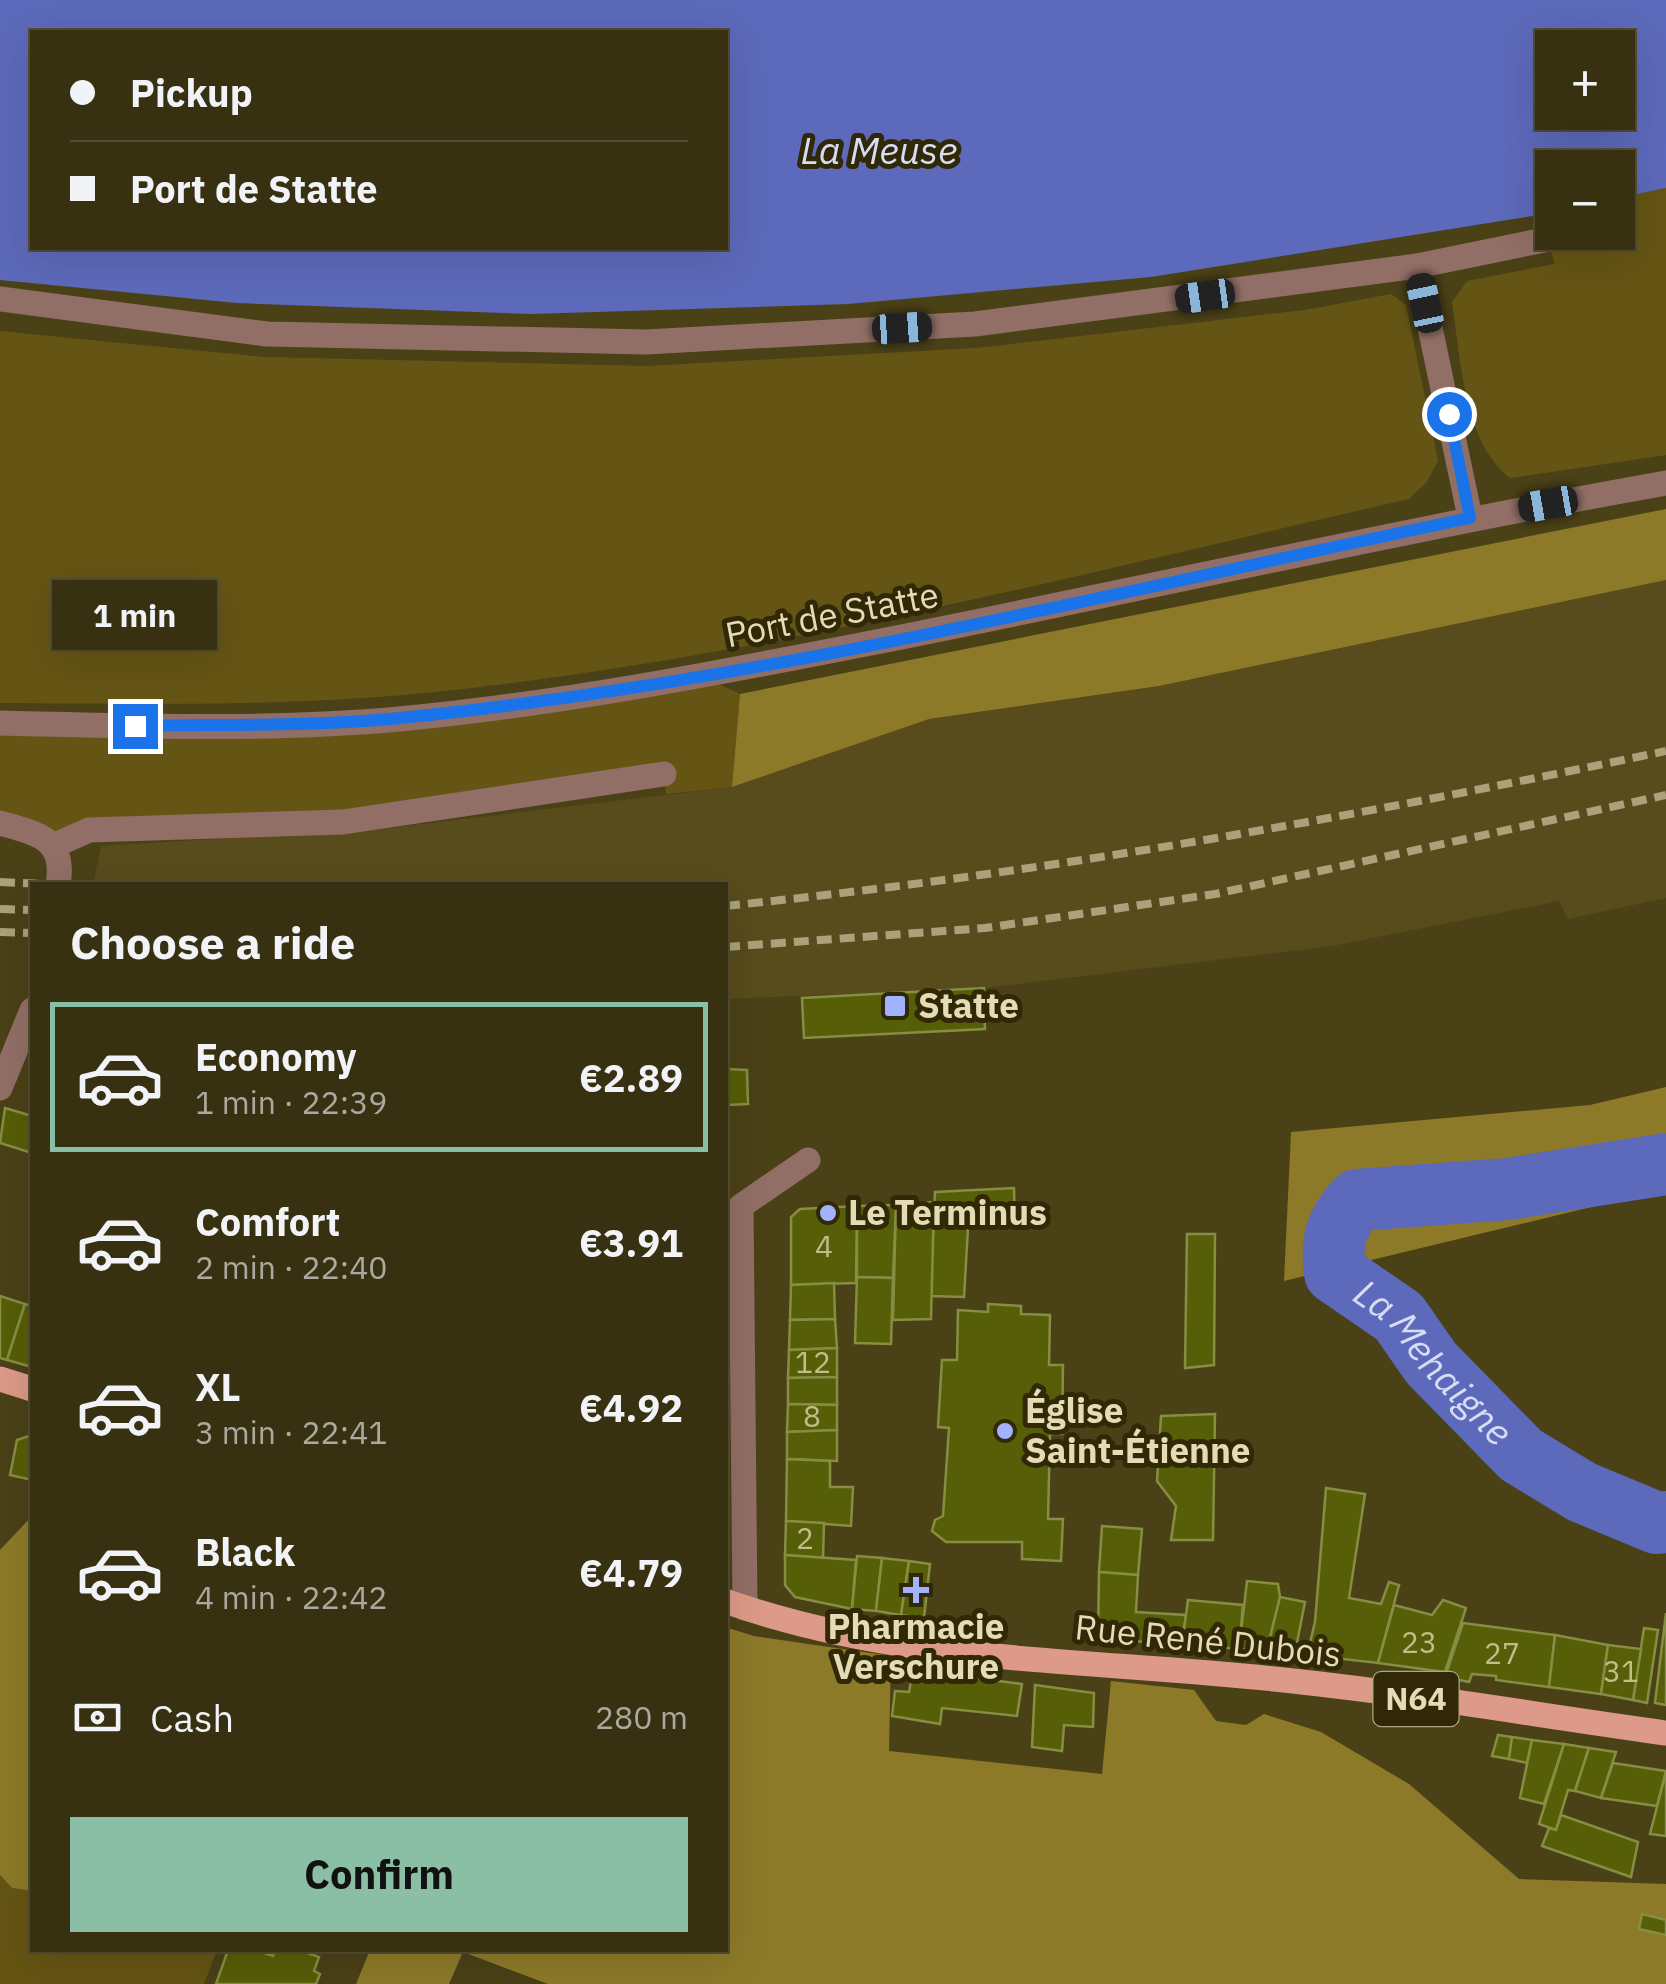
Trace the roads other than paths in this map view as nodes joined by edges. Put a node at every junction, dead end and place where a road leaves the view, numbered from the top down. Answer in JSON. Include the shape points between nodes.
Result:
{"nodes":[{"id":1,"x":1535,"y":242,"type":"edge"},
{"id":2,"x":1417,"y":266,"type":"junction"},
{"id":3,"x":0,"y":299,"type":"edge"},
{"id":4,"x":1666,"y":483,"type":"edge"},
{"id":5,"x":1470,"y":518,"type":"junction"},
{"id":6,"x":0,"y":723,"type":"edge"},
{"id":7,"x":664,"y":774,"type":"dead end"},
{"id":8,"x":0,"y":823,"type":"edge"},
{"id":9,"x":53,"y":846,"type":"junction"},
{"id":10,"x":58,"y":882,"type":"edge"},
{"id":11,"x":30,"y":1020,"type":"edge"},
{"id":12,"x":0,"y":1088,"type":"edge"},
{"id":13,"x":808,"y":1160,"type":"dead end"},
{"id":14,"x":0,"y":1379,"type":"edge"},
{"id":15,"x":30,"y":1387,"type":"edge"},
{"id":16,"x":735,"y":1604,"type":"edge"},
{"id":17,"x":1666,"y":1733,"type":"edge"}],
"edges":[{"from":1,"to":2,"type":"street"},
{"from":2,"to":3,"type":"street","via":[[975,324],[646,342],[266,334]]},
{"from":2,"to":5,"type":"street"},
{"from":4,"to":5,"type":"street","name":"Port de Statte"},
{"from":5,"to":6,"type":"street","name":"Port de Statte","via":[[1027,612],[540,702],[395,719]]},
{"from":7,"to":9,"type":"street","via":[[344,822],[89,830]]},
{"from":8,"to":9,"type":"street","via":[[39,834]]},
{"from":9,"to":10,"type":"street","via":[[61,863]]},
{"from":11,"to":12,"type":"street"},
{"from":13,"to":16,"type":"street","via":[[741,1206]]},
{"from":14,"to":15,"type":"main road"},
{"from":16,"to":17,"type":"main road","name":"Rue René Dubois","number":"N64","via":[[900,1645],[1274,1679]]}]}
